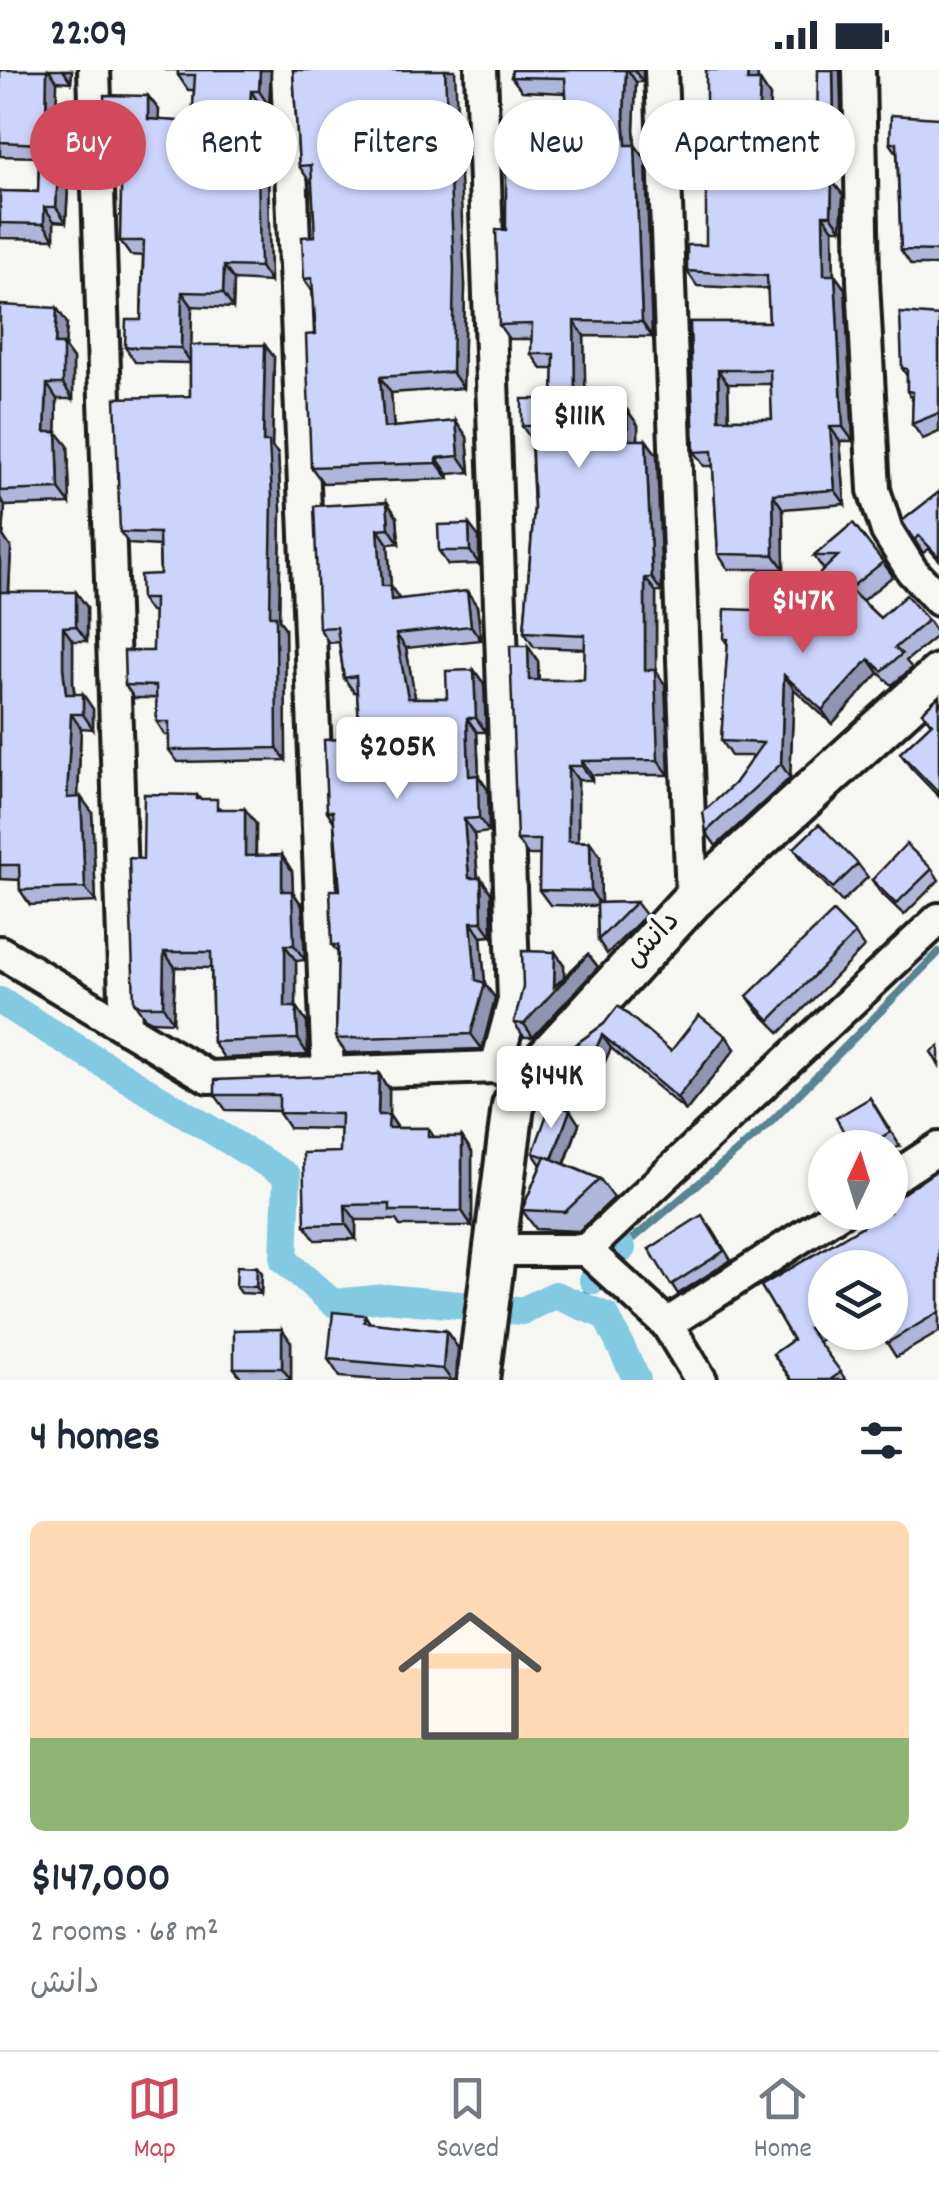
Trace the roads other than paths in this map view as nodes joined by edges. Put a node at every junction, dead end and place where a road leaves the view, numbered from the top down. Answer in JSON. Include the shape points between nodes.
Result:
{"nodes":[{"id":1,"x":94,"y":70,"type":"edge"},
{"id":2,"x":287,"y":70,"type":"edge"},
{"id":3,"x":481,"y":70,"type":"edge"},
{"id":4,"x":661,"y":70,"type":"edge"},
{"id":5,"x":859,"y":70,"type":"edge"},
{"id":6,"x":939,"y":600,"type":"edge"},
{"id":7,"x":939,"y":676,"type":"edge"},
{"id":8,"x":692,"y":900,"type":"junction"},
{"id":9,"x":939,"y":919,"type":"edge"},
{"id":10,"x":0,"y":952,"type":"edge"},
{"id":11,"x":126,"y":1028,"type":"junction"},
{"id":12,"x":328,"y":1073,"type":"junction"},
{"id":13,"x":512,"y":1073,"type":"junction"},
{"id":14,"x":939,"y":1148,"type":"edge"},
{"id":15,"x":908,"y":1168,"type":"edge"},
{"id":16,"x":812,"y":1230,"type":"edge"},
{"id":17,"x":586,"y":1250,"type":"junction"},
{"id":18,"x":490,"y":1263,"type":"junction"},
{"id":19,"x":667,"y":1324,"type":"junction"},
{"id":20,"x":480,"y":1369,"type":"edge"},
{"id":21,"x":701,"y":1380,"type":"edge"}],
"edges":[{"from":1,"to":11,"type":"street"},
{"from":2,"to":12,"type":"street"},
{"from":3,"to":13,"type":"street"},
{"from":4,"to":8,"type":"street"},
{"from":5,"to":6,"type":"street","via":[[874,490],[887,531]]},
{"from":7,"to":8,"type":"main road","name":"دانش"},
{"from":8,"to":13,"type":"main road","name":"دانش"},
{"from":9,"to":17,"type":"street"},
{"from":10,"to":11,"type":"street"},
{"from":11,"to":12,"type":"street","via":[[208,1077]]},
{"from":12,"to":13,"type":"street"},
{"from":13,"to":18,"type":"main road","name":"دانش"},
{"from":14,"to":15,"type":"street"},
{"from":16,"to":19,"type":"street"},
{"from":17,"to":18,"type":"street"},
{"from":17,"to":19,"type":"street"},
{"from":18,"to":20,"type":"main road","name":"دانش"},
{"from":19,"to":21,"type":"street"}]}
